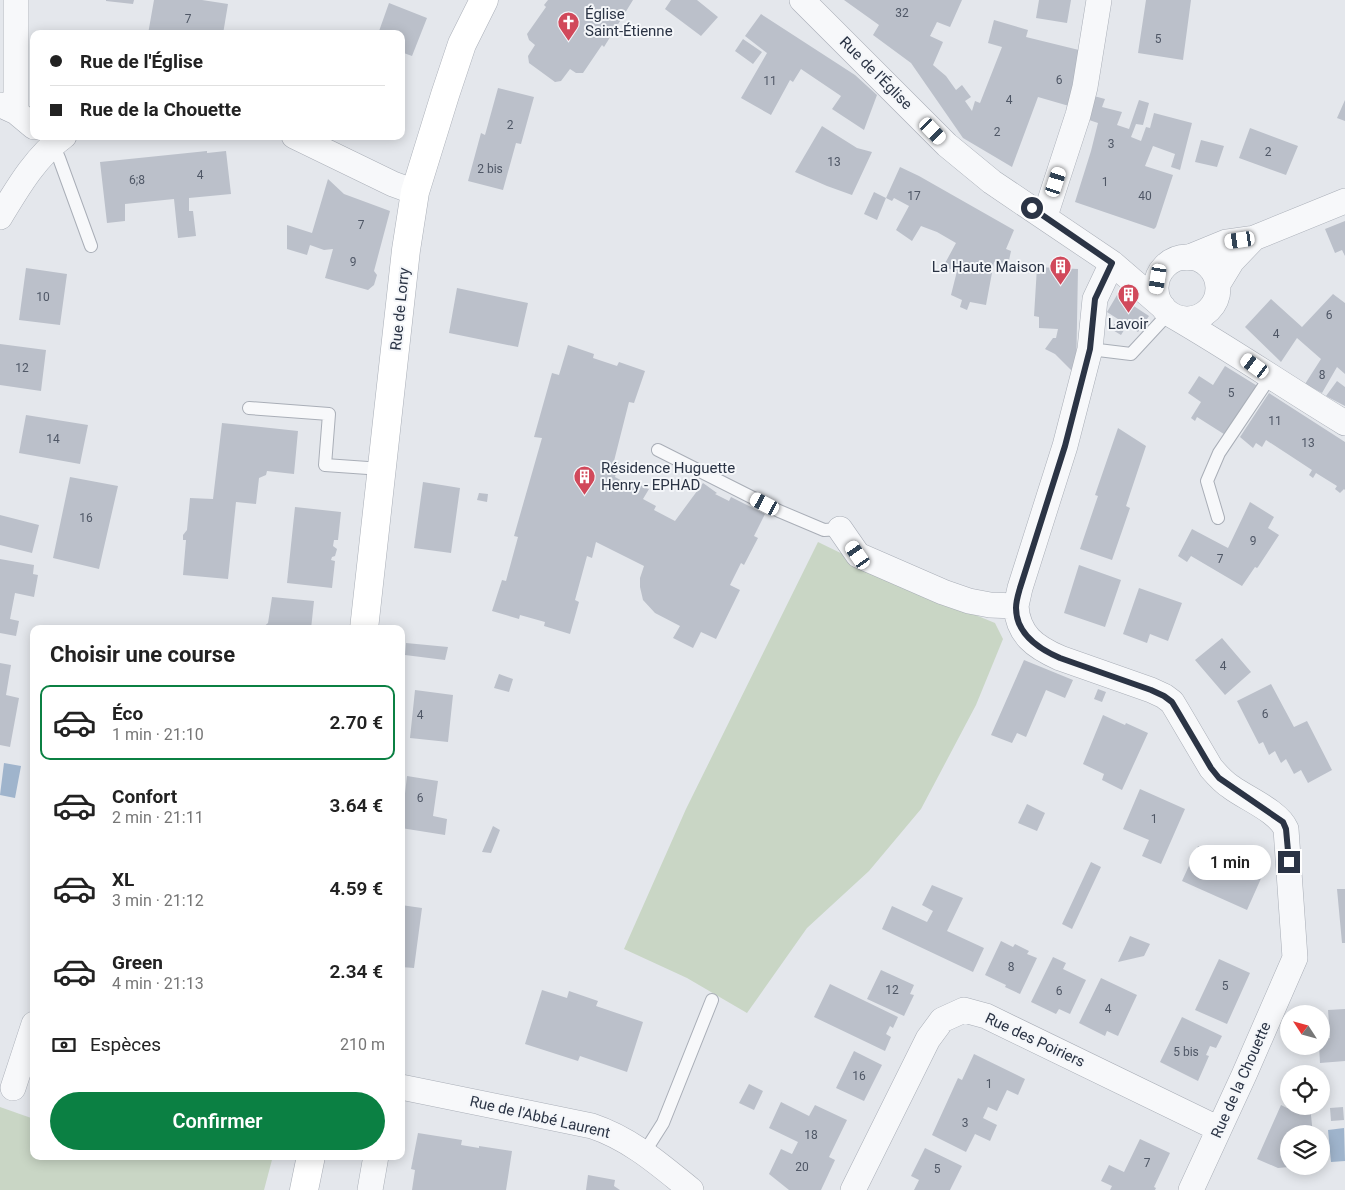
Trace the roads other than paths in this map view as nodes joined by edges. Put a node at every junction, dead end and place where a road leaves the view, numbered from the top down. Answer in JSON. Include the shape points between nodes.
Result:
{"nodes":[{"id":1,"x":16,"y":0,"type":"edge"},
{"id":2,"x":484,"y":0,"type":"edge"},
{"id":3,"x":802,"y":0,"type":"edge"},
{"id":4,"x":1099,"y":0,"type":"edge"},
{"id":5,"x":17,"y":115,"type":"edge"},
{"id":6,"x":52,"y":140,"type":"edge"},
{"id":7,"x":53,"y":140,"type":"edge"},
{"id":8,"x":302,"y":140,"type":"edge"},
{"id":9,"x":415,"y":192,"type":"junction"},
{"id":10,"x":1345,"y":201,"type":"edge"},
{"id":11,"x":1045,"y":216,"type":"junction"},
{"id":12,"x":0,"y":217,"type":"edge"},
{"id":13,"x":1254,"y":238,"type":"junction"},
{"id":14,"x":91,"y":246,"type":"dead end"},
{"id":15,"x":1178,"y":260,"type":"junction"},
{"id":16,"x":1116,"y":266,"type":"junction"},
{"id":17,"x":1217,"y":291,"type":"junction"},
{"id":18,"x":1168,"y":312,"type":"junction"},
{"id":19,"x":1090,"y":349,"type":"junction"},
{"id":20,"x":1239,"y":355,"type":"junction"},
{"id":21,"x":1270,"y":377,"type":"junction"},
{"id":22,"x":249,"y":408,"type":"dead end"},
{"id":23,"x":1345,"y":423,"type":"edge"},
{"id":24,"x":658,"y":450,"type":"dead end"},
{"id":25,"x":382,"y":469,"type":"junction"},
{"id":26,"x":1218,"y":518,"type":"dead end"},
{"id":27,"x":840,"y":529,"type":"joint"},
{"id":28,"x":1016,"y":606,"type":"junction"},
{"id":29,"x":364,"y":625,"type":"edge"},
{"id":30,"x":712,"y":1000,"type":"dead end"},
{"id":31,"x":30,"y":1038,"type":"edge"},
{"id":32,"x":16,"y":1088,"type":"edge"},
{"id":33,"x":405,"y":1088,"type":"edge"},
{"id":34,"x":1219,"y":1128,"type":"junction"},
{"id":35,"x":644,"y":1153,"type":"junction"},
{"id":36,"x":310,"y":1160,"type":"edge"},
{"id":37,"x":321,"y":1160,"type":"edge"},
{"id":38,"x":375,"y":1160,"type":"edge"},
{"id":39,"x":304,"y":1190,"type":"edge"},
{"id":40,"x":322,"y":1190,"type":"edge"},
{"id":41,"x":370,"y":1190,"type":"edge"},
{"id":42,"x":691,"y":1190,"type":"edge"},
{"id":43,"x":853,"y":1190,"type":"edge"},
{"id":44,"x":1191,"y":1190,"type":"edge"}],
"edges":[{"from":1,"to":5,"type":"street"},
{"from":2,"to":9,"type":"street","name":"Rue de Lorry","via":[[462,44]]},
{"from":3,"to":11,"type":"street","name":"Rue de l'Église","via":[[947,145],[992,182]]},
{"from":4,"to":11,"type":"street","via":[[1083,96]]},
{"from":6,"to":12,"type":"street"},
{"from":7,"to":14,"type":"lane"},
{"from":8,"to":9,"type":"street"},
{"from":9,"to":25,"type":"street","name":"Rue de Lorry"},
{"from":10,"to":13,"type":"street"},
{"from":11,"to":16,"type":"street","name":"Rue de l'Église"},
{"from":13,"to":15,"type":"street","via":[[1226,242]]},
{"from":13,"to":17,"type":"street","via":[[1232,262]]},
{"from":15,"to":16,"type":"street","via":[[1139,268]]},
{"from":15,"to":17,"type":"street","via":[[1196,259],[1211,268],[1216,276]]},
{"from":15,"to":18,"type":"street","via":[[1162,270],[1156,289]]},
{"from":16,"to":18,"type":"street","name":"Rue de l'Église"},
{"from":16,"to":19,"type":"street","via":[[1095,299]]},
{"from":17,"to":18,"type":"street","via":[[1208,311],[1194,318],[1183,319]]},
{"from":17,"to":20,"type":"street","via":[[1214,314]]},
{"from":18,"to":19,"type":"lane","via":[[1131,354]]},
{"from":18,"to":20,"type":"street","name":"Rue de l'Église"},
{"from":19,"to":28,"type":"street","via":[[1065,446]]},
{"from":20,"to":21,"type":"street","name":"Rue de l'Église"},
{"from":21,"to":23,"type":"street","name":"Rue de l'Église"},
{"from":21,"to":26,"type":"lane","via":[[1219,453],[1207,481]]},
{"from":22,"to":25,"type":"lane","via":[[329,414],[325,464]]},
{"from":24,"to":27,"type":"lane","via":[[779,511],[824,530]]},
{"from":25,"to":29,"type":"street","name":"Rue de Lorry"},
{"from":27,"to":28,"type":"street","via":[[858,555],[969,601]]},
{"from":28,"to":34,"type":"street","name":"Rue de la Chouette","via":[[1017,619],[1024,632],[1032,643],[1046,652],[1151,690],[1172,702],[1219,778],[1283,822],[1286,829],[1295,958]]},
{"from":30,"to":35,"type":"lane","via":[[663,1123]]},
{"from":31,"to":32,"type":"street"},
{"from":33,"to":35,"type":"street","name":"Rue de l'Abbé Laurent","via":[[592,1126],[612,1133]]},
{"from":34,"to":43,"type":"street","name":"Rue des Poiriers","via":[[986,1016],[964,1010],[942,1020],[928,1039]]},
{"from":34,"to":44,"type":"street","name":"Rue de la Chouette"},
{"from":35,"to":42,"type":"street","name":"Rue de l'Abbé Laurent"},
{"from":36,"to":39,"type":"street"},
{"from":37,"to":40,"type":"street"},
{"from":38,"to":41,"type":"street"}]}
